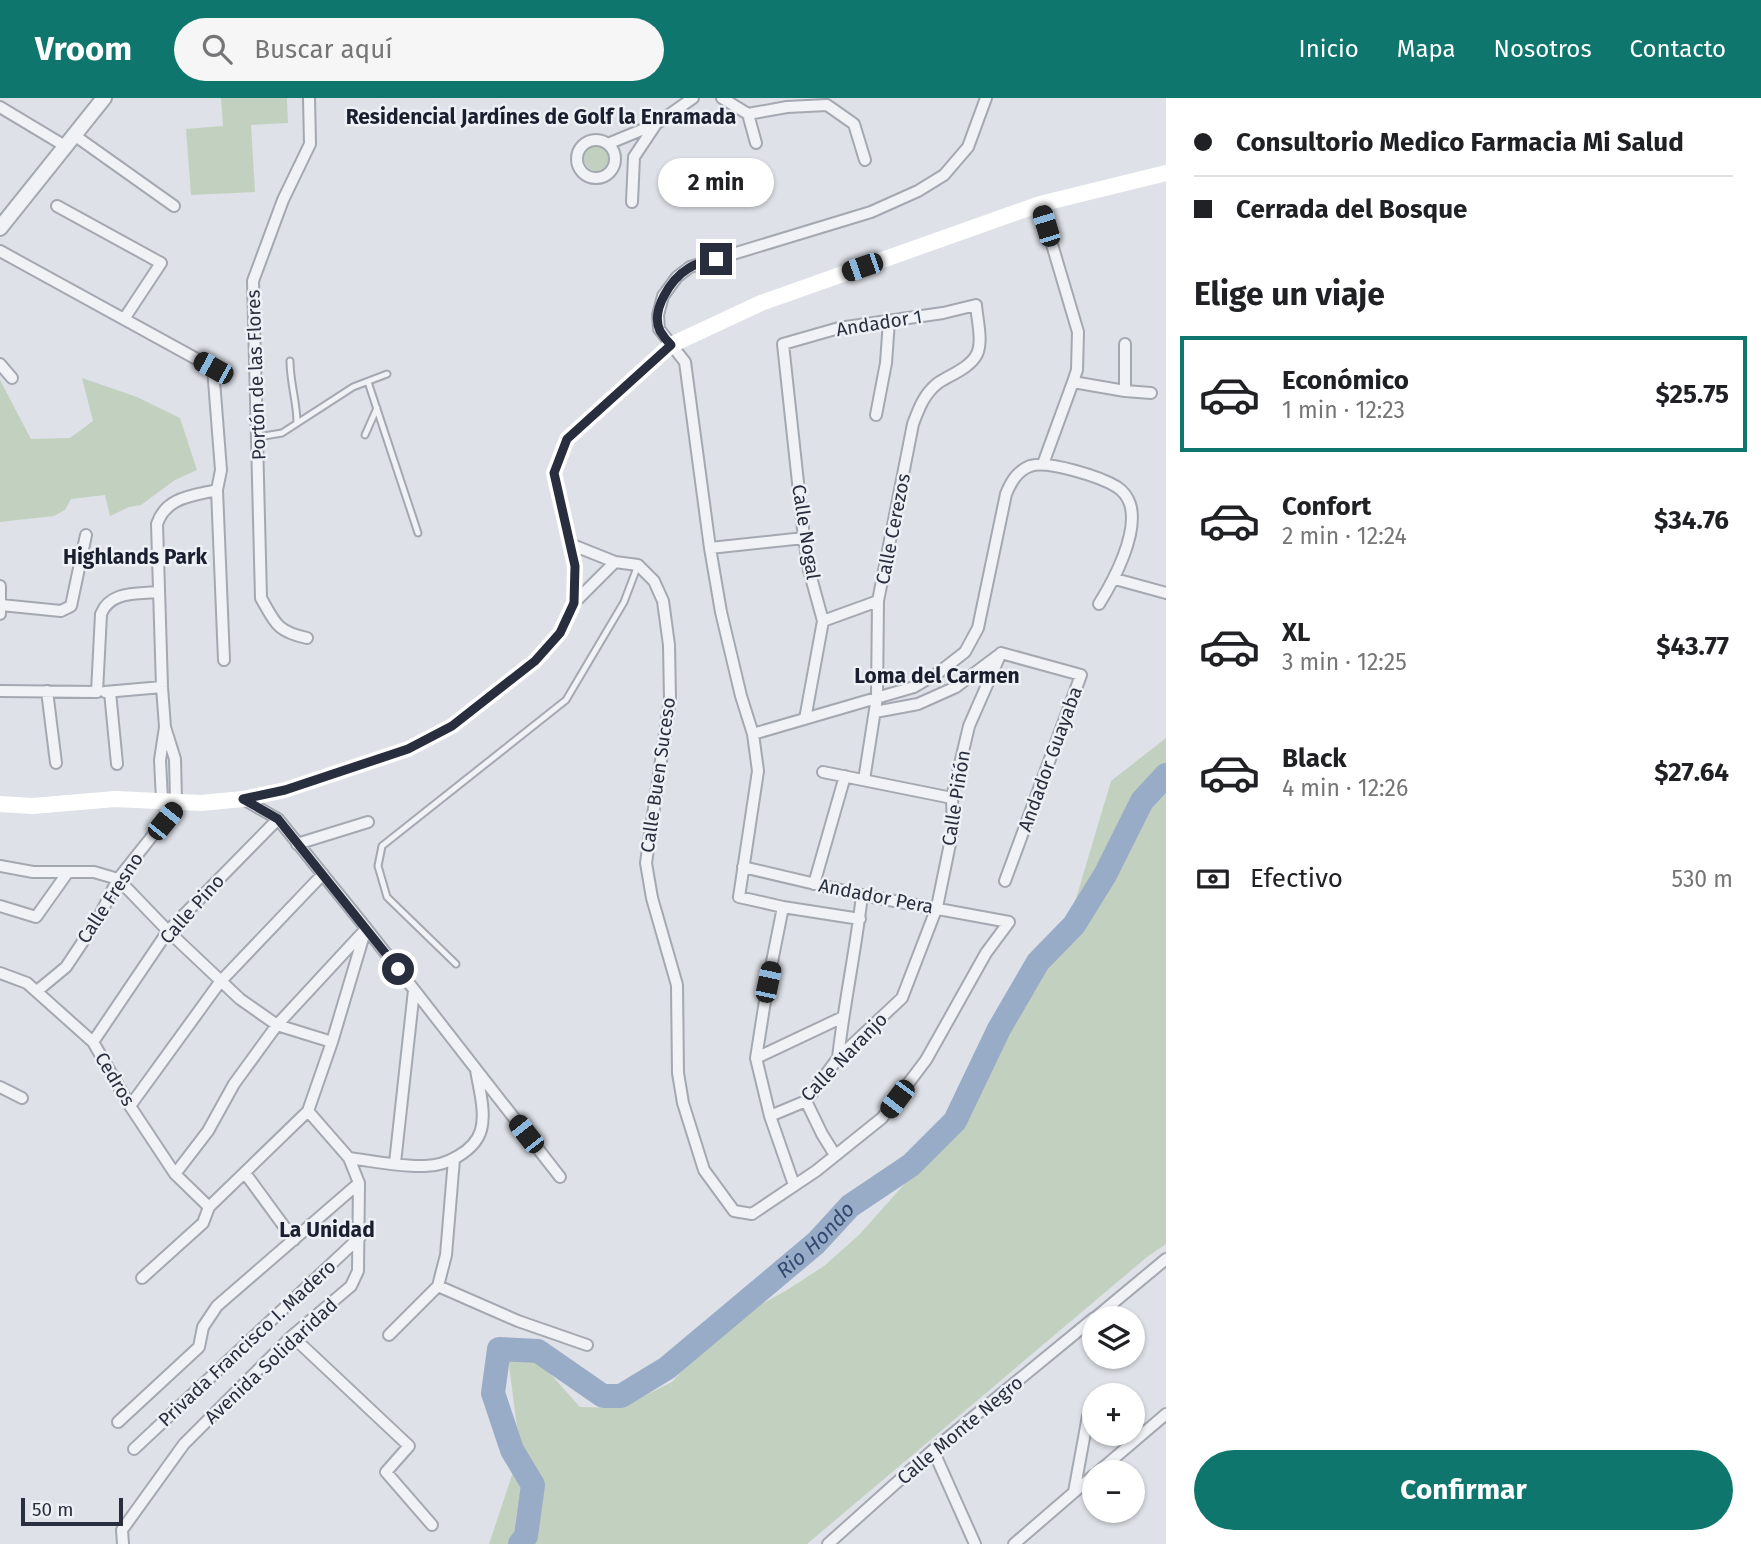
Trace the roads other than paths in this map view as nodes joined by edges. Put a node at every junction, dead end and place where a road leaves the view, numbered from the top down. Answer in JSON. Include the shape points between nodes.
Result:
{"nodes":[{"id":1,"x":104,"y":98,"type":"edge"},
{"id":2,"x":309,"y":98,"type":"edge"},
{"id":3,"x":693,"y":98,"type":"edge"},
{"id":4,"x":722,"y":98,"type":"edge"},
{"id":5,"x":986,"y":98,"type":"edge"},
{"id":6,"x":0,"y":107,"type":"edge"},
{"id":7,"x":748,"y":114,"type":"junction"},
{"id":8,"x":656,"y":124,"type":"junction"},
{"id":9,"x":70,"y":141,"type":"junction"},
{"id":10,"x":755,"y":143,"type":"dead end"},
{"id":11,"x":610,"y":144,"type":"dead end"},
{"id":12,"x":865,"y":160,"type":"dead end"},
{"id":13,"x":1166,"y":173,"type":"edge"},
{"id":14,"x":632,"y":202,"type":"dead end"},
{"id":15,"x":1040,"y":204,"type":"junction"},
{"id":16,"x":57,"y":206,"type":"dead end"},
{"id":17,"x":174,"y":206,"type":"dead end"},
{"id":18,"x":0,"y":227,"type":"edge"},
{"id":19,"x":0,"y":251,"type":"edge"},
{"id":20,"x":976,"y":305,"type":"joint"},
{"id":21,"x":124,"y":319,"type":"junction"},
{"id":22,"x":889,"y":321,"type":"junction"},
{"id":23,"x":783,"y":344,"type":"joint"},
{"id":24,"x":1125,"y":344,"type":"dead end"},
{"id":25,"x":671,"y":345,"type":"junction"},
{"id":26,"x":290,"y":361,"type":"dead end"},
{"id":27,"x":0,"y":364,"type":"edge"},
{"id":28,"x":387,"y":374,"type":"dead end"},
{"id":29,"x":12,"y":378,"type":"dead end"},
{"id":30,"x":368,"y":382,"type":"junction"},
{"id":31,"x":1073,"y":382,"type":"junction"},
{"id":32,"x":1125,"y":391,"type":"junction"},
{"id":33,"x":1151,"y":393,"type":"dead end"},
{"id":34,"x":377,"y":408,"type":"junction"},
{"id":35,"x":876,"y":415,"type":"dead end"},
{"id":36,"x":297,"y":423,"type":"junction"},
{"id":37,"x":365,"y":435,"type":"dead end"},
{"id":38,"x":258,"y":436,"type":"junction"},
{"id":39,"x":1043,"y":464,"type":"junction"},
{"id":40,"x":217,"y":490,"type":"junction"},
{"id":41,"x":418,"y":533,"type":"dead end"},
{"id":42,"x":86,"y":535,"type":"dead end"},
{"id":43,"x":804,"y":538,"type":"junction"},
{"id":44,"x":570,"y":544,"type":"junction"},
{"id":45,"x":710,"y":548,"type":"junction"},
{"id":46,"x":615,"y":562,"type":"junction"},
{"id":47,"x":638,"y":565,"type":"junction"},
{"id":48,"x":1115,"y":579,"type":"junction"},
{"id":49,"x":0,"y":586,"type":"edge"},
{"id":50,"x":158,"y":592,"type":"junction"},
{"id":51,"x":1166,"y":593,"type":"edge"},
{"id":52,"x":878,"y":601,"type":"junction"},
{"id":53,"x":574,"y":603,"type":"junction"},
{"id":54,"x":1099,"y":604,"type":"dead end"},
{"id":55,"x":1,"y":605,"type":"edge"},
{"id":56,"x":0,"y":614,"type":"edge"},
{"id":57,"x":823,"y":621,"type":"junction"},
{"id":58,"x":307,"y":638,"type":"dead end"},
{"id":59,"x":1001,"y":653,"type":"junction"},
{"id":60,"x":224,"y":660,"type":"dead end"},
{"id":61,"x":162,"y":687,"type":"junction"},
{"id":62,"x":0,"y":691,"type":"edge"},
{"id":63,"x":47,"y":691,"type":"junction"},
{"id":64,"x":97,"y":692,"type":"junction"},
{"id":65,"x":110,"y":692,"type":"junction"},
{"id":66,"x":877,"y":697,"type":"junction"},
{"id":67,"x":875,"y":712,"type":"junction"},
{"id":68,"x":806,"y":719,"type":"junction"},
{"id":69,"x":753,"y":734,"type":"junction"},
{"id":70,"x":56,"y":763,"type":"dead end"},
{"id":71,"x":117,"y":764,"type":"dead end"},
{"id":72,"x":823,"y":772,"type":"dead end"},
{"id":73,"x":845,"y":776,"type":"junction"},
{"id":74,"x":864,"y":780,"type":"junction"},
{"id":75,"x":952,"y":797,"type":"junction"},
{"id":76,"x":243,"y":799,"type":"junction"},
{"id":77,"x":173,"y":801,"type":"junction"},
{"id":78,"x":0,"y":804,"type":"edge"},
{"id":79,"x":278,"y":819,"type":"junction"},
{"id":80,"x":368,"y":822,"type":"dead end"},
{"id":81,"x":297,"y":844,"type":"junction"},
{"id":82,"x":0,"y":866,"type":"edge"},
{"id":83,"x":743,"y":867,"type":"junction"},
{"id":84,"x":68,"y":872,"type":"junction"},
{"id":85,"x":323,"y":874,"type":"junction"},
{"id":86,"x":118,"y":879,"type":"junction"},
{"id":87,"x":1005,"y":881,"type":"dead end"},
{"id":88,"x":814,"y":884,"type":"junction"},
{"id":89,"x":862,"y":895,"type":"junction"},
{"id":90,"x":0,"y":906,"type":"edge"},
{"id":91,"x":783,"y":907,"type":"junction"},
{"id":92,"x":937,"y":907,"type":"junction"},
{"id":93,"x":860,"y":919,"type":"junction"},
{"id":94,"x":366,"y":928,"type":"junction"},
{"id":95,"x":168,"y":932,"type":"junction"},
{"id":96,"x":456,"y":964,"type":"dead end"},
{"id":97,"x":0,"y":973,"type":"edge"},
{"id":98,"x":220,"y":982,"type":"junction"},
{"id":99,"x":414,"y":990,"type":"junction"},
{"id":100,"x":37,"y":991,"type":"junction"},
{"id":101,"x":843,"y":1017,"type":"junction"},
{"id":102,"x":277,"y":1025,"type":"junction"},
{"id":103,"x":93,"y":1042,"type":"junction"},
{"id":104,"x":332,"y":1042,"type":"junction"},
{"id":105,"x":755,"y":1058,"type":"junction"},
{"id":106,"x":838,"y":1058,"type":"junction"},
{"id":107,"x":476,"y":1069,"type":"junction"},
{"id":108,"x":0,"y":1087,"type":"edge"},
{"id":109,"x":22,"y":1098,"type":"dead end"},
{"id":110,"x":806,"y":1101,"type":"junction"},
{"id":111,"x":130,"y":1106,"type":"junction"},
{"id":112,"x":308,"y":1111,"type":"junction"},
{"id":113,"x":770,"y":1116,"type":"junction"},
{"id":114,"x":835,"y":1155,"type":"junction"},
{"id":115,"x":349,"y":1158,"type":"junction"},
{"id":116,"x":454,"y":1159,"type":"junction"},
{"id":117,"x":394,"y":1163,"type":"junction"},
{"id":118,"x":245,"y":1173,"type":"junction"},
{"id":119,"x":175,"y":1174,"type":"junction"},
{"id":120,"x":560,"y":1177,"type":"dead end"},
{"id":121,"x":359,"y":1183,"type":"junction"},
{"id":122,"x":794,"y":1185,"type":"junction"},
{"id":123,"x":209,"y":1206,"type":"junction"},
{"id":124,"x":360,"y":1237,"type":"junction"},
{"id":125,"x":294,"y":1240,"type":"junction"},
{"id":126,"x":1166,"y":1259,"type":"edge"},
{"id":127,"x":142,"y":1278,"type":"dead end"},
{"id":128,"x":438,"y":1286,"type":"junction"},
{"id":129,"x":1109,"y":1306,"type":"edge"},
{"id":130,"x":1082,"y":1328,"type":"edge"},
{"id":131,"x":389,"y":1335,"type":"dead end"},
{"id":132,"x":292,"y":1336,"type":"junction"},
{"id":133,"x":587,"y":1345,"type":"dead end"},
{"id":134,"x":1166,"y":1414,"type":"edge"},
{"id":135,"x":118,"y":1422,"type":"dead end"},
{"id":136,"x":1082,"y":1446,"type":"edge"},
{"id":137,"x":134,"y":1449,"type":"dead end"},
{"id":138,"x":933,"y":1450,"type":"junction"},
{"id":139,"x":1112,"y":1460,"type":"edge"},
{"id":140,"x":1082,"y":1485,"type":"edge"},
{"id":141,"x":1074,"y":1492,"type":"junction"},
{"id":142,"x":432,"y":1525,"type":"dead end"},
{"id":143,"x":123,"y":1544,"type":"edge"},
{"id":144,"x":828,"y":1544,"type":"edge"},
{"id":145,"x":975,"y":1544,"type":"edge"},
{"id":146,"x":1014,"y":1544,"type":"edge"}],
"edges":[{"from":1,"to":9,"type":"street"},
{"from":2,"to":38,"type":"street","name":"Portón de las Flores","via":[[310,144],[253,281]]},
{"from":3,"to":8,"type":"street"},
{"from":4,"to":7,"type":"street"},
{"from":5,"to":25,"type":"street","via":[[968,147],[944,175],[918,191],[871,212],[690,267],[677,277],[663,296],[658,315],[659,329]]},
{"from":6,"to":9,"type":"street"},
{"from":7,"to":10,"type":"street"},
{"from":7,"to":12,"type":"street","via":[[827,105],[854,124]]},
{"from":8,"to":11,"type":"street"},
{"from":8,"to":14,"type":"street","via":[[634,157]]},
{"from":9,"to":17,"type":"street"},
{"from":9,"to":18,"type":"street"},
{"from":13,"to":15,"type":"main road"},
{"from":15,"to":25,"type":"main road","via":[[761,303]]},
{"from":15,"to":31,"type":"street","via":[[1078,332]]},
{"from":16,"to":21,"type":"street","via":[[161,263]]},
{"from":19,"to":21,"type":"street"},
{"from":20,"to":22,"type":"street","name":"Andador 1"},
{"from":20,"to":52,"type":"street","name":"Calle Cerezos","via":[[977,354],[921,401],[913,424]]},
{"from":21,"to":40,"type":"street","via":[[213,368],[221,470]]},
{"from":22,"to":23,"type":"street","name":"Andador 1","via":[[839,328]]},
{"from":22,"to":35,"type":"street"},
{"from":23,"to":43,"type":"street","name":"Calle Nogal"},
{"from":24,"to":32,"type":"street"},
{"from":25,"to":44,"type":"main road","via":[[567,439],[554,473]]},
{"from":25,"to":45,"type":"street","via":[[685,362]]},
{"from":26,"to":36,"type":"lane"},
{"from":27,"to":29,"type":"street"},
{"from":28,"to":30,"type":"lane"},
{"from":30,"to":34,"type":"lane"},
{"from":30,"to":36,"type":"lane"},
{"from":31,"to":32,"type":"street"},
{"from":31,"to":39,"type":"street"},
{"from":32,"to":33,"type":"street"},
{"from":34,"to":37,"type":"lane"},
{"from":34,"to":41,"type":"lane"},
{"from":36,"to":38,"type":"lane","via":[[282,433]]},
{"from":38,"to":58,"type":"street","name":"Portón de las Flores","via":[[261,598],[275,622],[289,634]]},
{"from":39,"to":48,"type":"street","via":[[1097,477],[1120,488],[1128,499],[1133,524]]},
{"from":39,"to":66,"type":"street","via":[[1020,472],[1006,494],[978,628],[965,652],[914,687]]},
{"from":40,"to":50,"type":"street","via":[[169,503],[160,513]]},
{"from":40,"to":60,"type":"street"},
{"from":42,"to":55,"type":"street","via":[[71,606],[61,611]]},
{"from":43,"to":45,"type":"street"},
{"from":43,"to":57,"type":"street","name":"Calle Nogal"},
{"from":44,"to":46,"type":"street"},
{"from":44,"to":53,"type":"main road","via":[[575,566]]},
{"from":45,"to":69,"type":"street"},
{"from":46,"to":47,"type":"street"},
{"from":46,"to":53,"type":"street"},
{"from":47,"to":96,"type":"lane","via":[[624,602],[566,700],[382,846],[378,866],[387,897]]},
{"from":47,"to":122,"type":"street","name":"Calle Buen Suceso","via":[[654,581],[663,601],[669,645],[670,699],[646,863],[677,985],[678,1073],[684,1103],[704,1170],[734,1211],[752,1214]]},
{"from":48,"to":51,"type":"street"},
{"from":48,"to":54,"type":"street"},
{"from":49,"to":55,"type":"street"},
{"from":50,"to":61,"type":"street"},
{"from":50,"to":64,"type":"street","via":[[117,596],[104,606]]},
{"from":52,"to":57,"type":"street"},
{"from":52,"to":66,"type":"street","name":"Calle Cerezos"},
{"from":53,"to":76,"type":"main road","via":[[560,633],[535,661],[452,726],[408,749],[285,790]]},
{"from":55,"to":56,"type":"street"},
{"from":57,"to":68,"type":"street","name":"Calle Nogal"},
{"from":59,"to":67,"type":"street","via":[[956,687],[918,704]]},
{"from":59,"to":75,"type":"street","name":"Calle Piñón","via":[[969,726]]},
{"from":59,"to":87,"type":"street","name":"Andador Guayaba","via":[[1082,675]]},
{"from":61,"to":65,"type":"street"},
{"from":61,"to":77,"type":"street","via":[[165,726],[175,759]]},
{"from":62,"to":63,"type":"street"},
{"from":63,"to":64,"type":"street"},
{"from":63,"to":70,"type":"street"},
{"from":64,"to":65,"type":"street"},
{"from":65,"to":71,"type":"street"},
{"from":66,"to":67,"type":"street","name":"Calle Cerezos"},
{"from":66,"to":68,"type":"street"},
{"from":67,"to":74,"type":"street","name":"Calle Cerezos"},
{"from":68,"to":69,"type":"street"},
{"from":69,"to":83,"type":"street","via":[[758,771]]},
{"from":72,"to":73,"type":"street"},
{"from":73,"to":74,"type":"street"},
{"from":73,"to":88,"type":"street"},
{"from":74,"to":75,"type":"street"},
{"from":75,"to":92,"type":"street","name":"Calle Piñón","via":[[953,829]]},
{"from":76,"to":77,"type":"main road"},
{"from":76,"to":79,"type":"street"},
{"from":77,"to":78,"type":"main road"},
{"from":77,"to":86,"type":"street","name":"Calle Fresno"},
{"from":79,"to":81,"type":"street"},
{"from":79,"to":95,"type":"street","name":"Calle Pino"},
{"from":80,"to":81,"type":"street"},
{"from":81,"to":85,"type":"street"},
{"from":82,"to":84,"type":"street"},
{"from":83,"to":88,"type":"street","name":"Andador Pera"},
{"from":83,"to":91,"type":"street","via":[[739,897]]},
{"from":84,"to":86,"type":"street","via":[[94,872]]},
{"from":84,"to":90,"type":"street","via":[[36,917]]},
{"from":85,"to":94,"type":"street"},
{"from":85,"to":98,"type":"street"},
{"from":86,"to":95,"type":"street"},
{"from":86,"to":100,"type":"street","name":"Calle Fresno","via":[[98,919],[65,967]]},
{"from":88,"to":89,"type":"street","name":"Andador Pera"},
{"from":89,"to":92,"type":"street","name":"Andador Pera"},
{"from":89,"to":93,"type":"street"},
{"from":91,"to":93,"type":"street"},
{"from":91,"to":105,"type":"street"},
{"from":92,"to":106,"type":"street","name":"Calle Naranjo","via":[[902,998]]},
{"from":92,"to":114,"type":"street","name":"Andador Pera","via":[[1009,922],[986,953],[926,1060],[882,1118]]},
{"from":93,"to":101,"type":"street"},
{"from":94,"to":99,"type":"street"},
{"from":94,"to":102,"type":"street"},
{"from":94,"to":104,"type":"street"},
{"from":95,"to":98,"type":"street"},
{"from":95,"to":103,"type":"street","name":"Calle Pino"},
{"from":97,"to":100,"type":"street","name":"Cedros"},
{"from":98,"to":102,"type":"street"},
{"from":98,"to":111,"type":"street"},
{"from":99,"to":107,"type":"street"},
{"from":99,"to":117,"type":"street"},
{"from":100,"to":103,"type":"street","name":"Cedros"},
{"from":101,"to":105,"type":"street"},
{"from":101,"to":106,"type":"street"},
{"from":102,"to":104,"type":"street"},
{"from":102,"to":119,"type":"street"},
{"from":103,"to":111,"type":"street","name":"Cedros"},
{"from":104,"to":112,"type":"street"},
{"from":105,"to":113,"type":"street"},
{"from":106,"to":110,"type":"street","name":"Calle Naranjo"},
{"from":107,"to":116,"type":"street","via":[[481,1130],[471,1146]]},
{"from":107,"to":120,"type":"street"},
{"from":108,"to":109,"type":"street"},
{"from":110,"to":113,"type":"street","name":"Calle Naranjo"},
{"from":110,"to":114,"type":"street"},
{"from":111,"to":119,"type":"street","name":"Cedros"},
{"from":112,"to":115,"type":"street","name":"Avenida Solidaridad"},
{"from":112,"to":118,"type":"street"},
{"from":113,"to":122,"type":"street"},
{"from":114,"to":122,"type":"street"},
{"from":115,"to":117,"type":"street"},
{"from":115,"to":121,"type":"street","name":"Avenida Solidaridad"},
{"from":116,"to":117,"type":"street","via":[[426,1167]]},
{"from":116,"to":128,"type":"street","via":[[446,1255]]},
{"from":118,"to":123,"type":"street"},
{"from":118,"to":125,"type":"street"},
{"from":119,"to":123,"type":"street","name":"Cedros"},
{"from":121,"to":124,"type":"street","name":"Avenida Solidaridad"},
{"from":121,"to":125,"type":"street"},
{"from":123,"to":127,"type":"street","via":[[203,1223]]},
{"from":124,"to":132,"type":"street","name":"Avenida Solidaridad","via":[[358,1271],[351,1286]]},
{"from":124,"to":137,"type":"street","name":"Privada Francisco I. Madero"},
{"from":125,"to":135,"type":"street","via":[[217,1306],[199,1347]]},
{"from":126,"to":129,"type":"street","name":"Calle Monte Negro"},
{"from":128,"to":131,"type":"street"},
{"from":128,"to":133,"type":"street"},
{"from":130,"to":138,"type":"street","name":"Calle Monte Negro"},
{"from":132,"to":142,"type":"street","via":[[409,1446],[386,1472]]},
{"from":132,"to":143,"type":"street","name":"Avenida Solidaridad","via":[[184,1444],[122,1530]]},
{"from":134,"to":139,"type":"street"},
{"from":136,"to":141,"type":"street"},
{"from":138,"to":144,"type":"street","name":"Calle Monte Negro"},
{"from":138,"to":145,"type":"street"},
{"from":140,"to":141,"type":"street"},
{"from":141,"to":146,"type":"street"}]}
